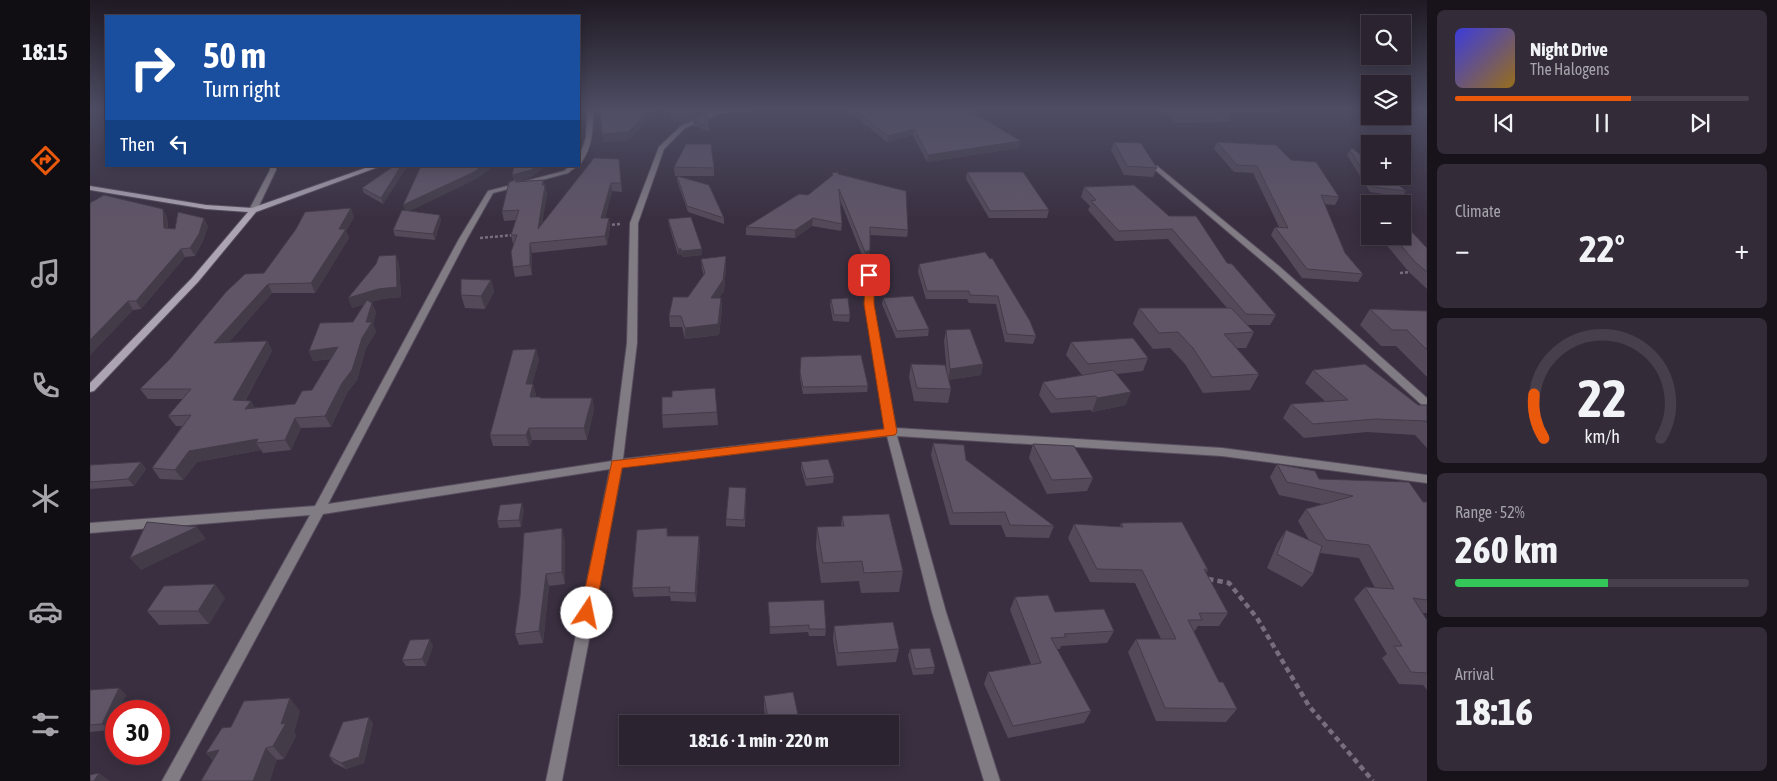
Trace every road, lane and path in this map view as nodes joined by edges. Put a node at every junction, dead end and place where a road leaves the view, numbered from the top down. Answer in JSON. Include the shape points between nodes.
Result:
{"nodes":[{"id":1,"x":587,"y":145,"type":"edge"},
{"id":2,"x":665,"y":145,"type":"edge"},
{"id":3,"x":580,"y":161,"type":"edge"},
{"id":4,"x":273,"y":167,"type":"edge"},
{"id":5,"x":375,"y":167,"type":"edge"},
{"id":6,"x":573,"y":167,"type":"edge"},
{"id":7,"x":1155,"y":167,"type":"edge"},
{"id":8,"x":90,"y":188,"type":"edge"},
{"id":9,"x":253,"y":210,"type":"junction"},
{"id":10,"x":634,"y":222,"type":"junction"},
{"id":11,"x":605,"y":226,"type":"edge"},
{"id":12,"x":520,"y":234,"type":"edge"},
{"id":13,"x":462,"y":239,"type":"junction"},
{"id":14,"x":869,"y":261,"type":"dead end"},
{"id":15,"x":1418,"y":272,"type":"edge"},
{"id":16,"x":1400,"y":273,"type":"dead end"},
{"id":17,"x":90,"y":389,"type":"edge"},
{"id":18,"x":1427,"y":404,"type":"edge"},
{"id":19,"x":891,"y":432,"type":"junction"},
{"id":20,"x":617,"y":464,"type":"junction"},
{"id":21,"x":1427,"y":479,"type":"edge"},
{"id":22,"x":319,"y":510,"type":"junction"},
{"id":23,"x":90,"y":528,"type":"edge"},
{"id":24,"x":1208,"y":579,"type":"edge"},
{"id":25,"x":170,"y":781,"type":"edge"},
{"id":26,"x":554,"y":781,"type":"edge"},
{"id":27,"x":992,"y":781,"type":"edge"},
{"id":28,"x":1373,"y":781,"type":"edge"}],
"edges":[{"from":1,"to":3,"type":"street"},
{"from":2,"to":10,"type":"street"},
{"from":4,"to":9,"type":"street"},
{"from":5,"to":9,"type":"street"},
{"from":6,"to":13,"type":"street","via":[[566,172],[490,192]]},
{"from":7,"to":18,"type":"street","via":[[1277,269]]},
{"from":8,"to":9,"type":"street","via":[[206,207]]},
{"from":9,"to":17,"type":"street","via":[[179,298]]},
{"from":10,"to":11,"type":"path"},
{"from":10,"to":20,"type":"street","via":[[632,343]]},
{"from":12,"to":13,"type":"path"},
{"from":13,"to":22,"type":"street"},
{"from":14,"to":19,"type":"street","via":[[869,304]]},
{"from":15,"to":16,"type":"path"},
{"from":19,"to":20,"type":"street"},
{"from":19,"to":21,"type":"street","via":[[1222,452]]},
{"from":19,"to":27,"type":"street","via":[[939,612]]},
{"from":20,"to":22,"type":"street"},
{"from":20,"to":26,"type":"street"},
{"from":22,"to":23,"type":"street"},
{"from":22,"to":25,"type":"street"},
{"from":24,"to":28,"type":"path","via":[[1229,584],[1257,618],[1309,706]]}]}
